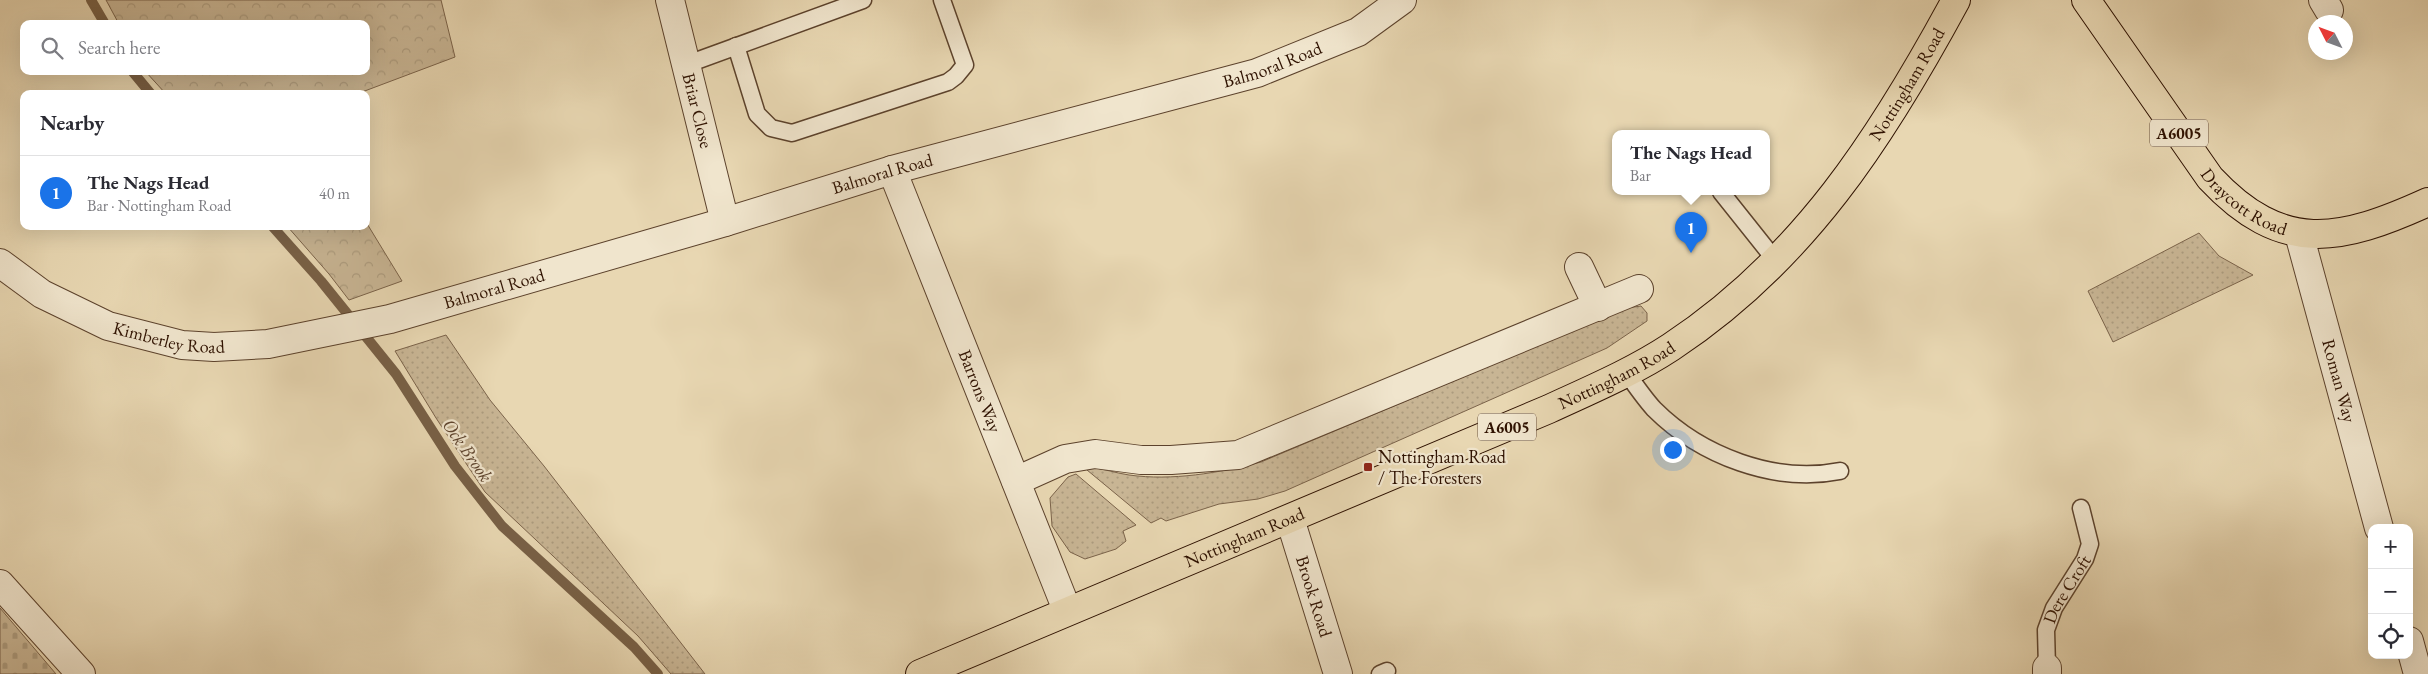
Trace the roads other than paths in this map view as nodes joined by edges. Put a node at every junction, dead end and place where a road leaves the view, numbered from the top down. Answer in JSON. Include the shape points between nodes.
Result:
{"nodes":[{"id":1,"x":670,"y":0,"type":"edge"},
{"id":2,"x":863,"y":0,"type":"edge"},
{"id":3,"x":942,"y":0,"type":"edge"},
{"id":4,"x":1402,"y":0,"type":"edge"},
{"id":5,"x":1956,"y":0,"type":"edge"},
{"id":6,"x":2086,"y":0,"type":"edge"},
{"id":7,"x":736,"y":46,"type":"junction"},
{"id":8,"x":685,"y":65,"type":"junction"},
{"id":9,"x":892,"y":170,"type":"junction"},
{"id":10,"x":1723,"y":195,"type":"edge"},
{"id":11,"x":2428,"y":202,"type":"edge"},
{"id":12,"x":725,"y":222,"type":"junction"},
{"id":13,"x":2299,"y":234,"type":"junction"},
{"id":14,"x":1776,"y":261,"type":"junction"},
{"id":15,"x":0,"y":263,"type":"edge"},
{"id":16,"x":1579,"y":267,"type":"dead end"},
{"id":17,"x":1640,"y":289,"type":"dead end"},
{"id":18,"x":1598,"y":306,"type":"junction"},
{"id":19,"x":353,"y":327,"type":"joint"},
{"id":20,"x":1626,"y":372,"type":"junction"},
{"id":21,"x":1840,"y":471,"type":"dead end"},
{"id":22,"x":1016,"y":481,"type":"junction"},
{"id":23,"x":2081,"y":508,"type":"dead end"},
{"id":24,"x":1290,"y":519,"type":"junction"},
{"id":25,"x":2378,"y":524,"type":"edge"},
{"id":26,"x":0,"y":584,"type":"edge"},
{"id":27,"x":1067,"y":610,"type":"junction"},
{"id":28,"x":2413,"y":656,"type":"edge"},
{"id":29,"x":2047,"y":671,"type":"edge"},
{"id":30,"x":81,"y":674,"type":"edge"},
{"id":31,"x":920,"y":674,"type":"edge"},
{"id":32,"x":1338,"y":674,"type":"edge"},
{"id":33,"x":2418,"y":674,"type":"edge"}],
"edges":[{"from":1,"to":8,"type":"street","name":"Briar Close"},
{"from":2,"to":7,"type":"lane"},
{"from":3,"to":7,"type":"lane","via":[[965,65],[956,76],[948,82],[792,132],[771,128],[757,114]]},
{"from":4,"to":9,"type":"street","name":"Balmoral Road","via":[[1358,32],[1257,73]]},
{"from":5,"to":14,"type":"main road","name":"Nottingham Road","number":"A6005","via":[[1925,58],[1868,148],[1832,199]]},
{"from":6,"to":13,"type":"main road","name":"Draycott Road","number":"A6005","via":[[2210,178],[2255,217]]},
{"from":7,"to":8,"type":"lane"},
{"from":8,"to":12,"type":"street","name":"Briar Close"},
{"from":9,"to":12,"type":"street","name":"Balmoral Road"},
{"from":9,"to":22,"type":"street","name":"Barrons Way"},
{"from":10,"to":14,"type":"lane"},
{"from":11,"to":13,"type":"main road","name":"Draycott Road","number":"A6005","via":[[2398,215],[2346,230]]},
{"from":12,"to":19,"type":"street","name":"Balmoral Road"},
{"from":13,"to":25,"type":"street","name":"Roman Way"},
{"from":14,"to":20,"type":"main road","name":"Nottingham Road","number":"A6005","via":[[1706,322],[1671,347]]},
{"from":15,"to":19,"type":"street","name":"Kimberley Road","via":[[42,294],[108,326],[182,345],[268,344]]},
{"from":16,"to":18,"type":"street"},
{"from":17,"to":18,"type":"street"},
{"from":18,"to":22,"type":"street","via":[[1238,455],[1141,460],[1095,454],[1065,459]]},
{"from":20,"to":21,"type":"lane","via":[[1660,414],[1696,441],[1720,453],[1774,472],[1822,475]]},
{"from":20,"to":24,"type":"main road","name":"Nottingham Road","number":"A6005","via":[[1549,409]]},
{"from":22,"to":27,"type":"street","name":"Barrons Way"},
{"from":23,"to":29,"type":"lane","name":"Dere Croft","via":[[2090,544],[2085,559],[2054,608],[2046,630]]},
{"from":24,"to":27,"type":"main road","name":"Nottingham Road","number":"A6005"},
{"from":24,"to":32,"type":"street","name":"Brook Road"},
{"from":26,"to":30,"type":"street"},
{"from":27,"to":31,"type":"main road","name":"Nottingham Road","number":"A6005"},
{"from":28,"to":33,"type":"street"}]}
